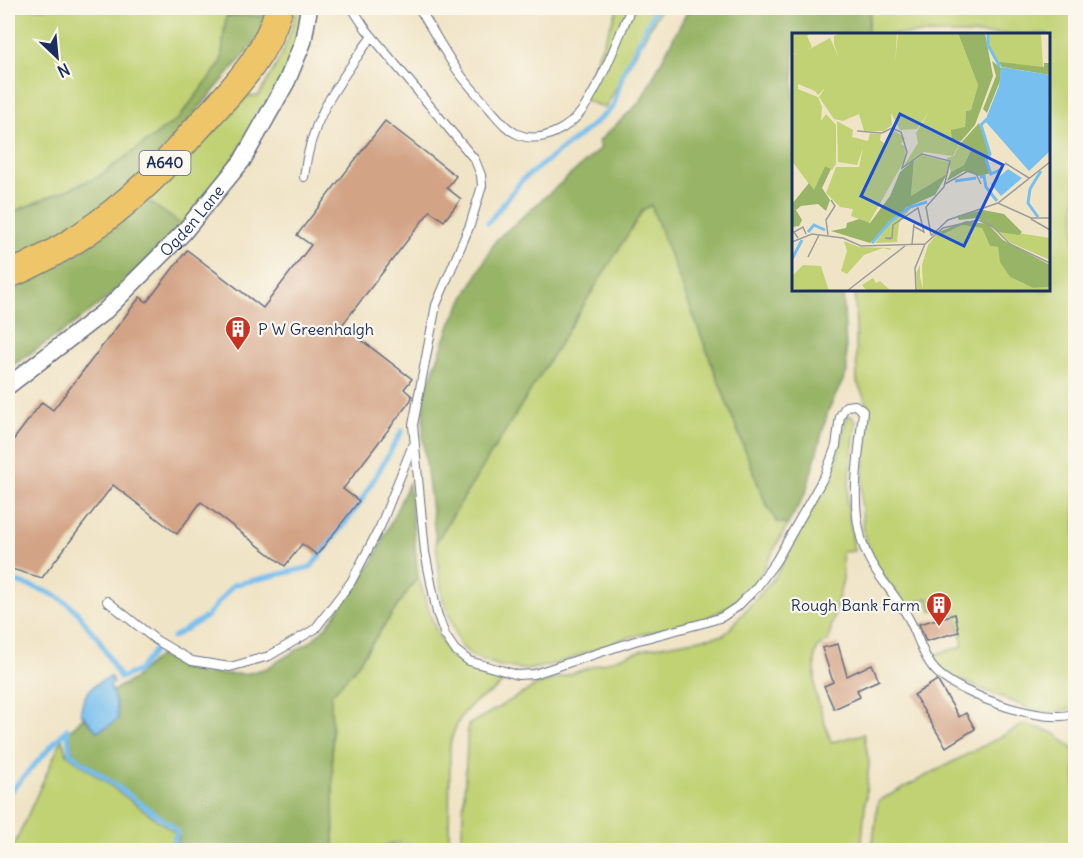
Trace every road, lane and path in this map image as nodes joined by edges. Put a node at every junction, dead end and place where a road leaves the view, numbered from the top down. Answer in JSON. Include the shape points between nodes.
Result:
{"nodes":[{"id":1,"x":279,"y":8,"type":"edge"},
{"id":2,"x":309,"y":8,"type":"edge"},
{"id":3,"x":352,"y":8,"type":"edge"},
{"id":4,"x":419,"y":8,"type":"edge"},
{"id":5,"x":631,"y":8,"type":"edge"},
{"id":6,"x":372,"y":36,"type":"junction"},
{"id":7,"x":304,"y":177,"type":"dead end"},
{"id":8,"x":8,"y":275,"type":"edge"},
{"id":9,"x":8,"y":386,"type":"edge"},
{"id":10,"x":414,"y":444,"type":"junction"},
{"id":11,"x":107,"y":601,"type":"dead end"},
{"id":12,"x":1076,"y":713,"type":"edge"}],
"edges":[{"from":1,"to":8,"type":"main road","number":"A640","via":[[249,71],[150,180],[116,211],[81,235]]},
{"from":2,"to":9,"type":"street","name":"Ogden Lane","via":[[303,42],[287,81],[242,161],[183,233],[105,311]]},
{"from":3,"to":6,"type":"lane"},
{"from":4,"to":5,"type":"lane","via":[[455,68],[474,91],[506,127],[529,138],[562,129],[584,108]]},
{"from":6,"to":7,"type":"lane","via":[[316,123]]},
{"from":6,"to":10,"type":"lane","via":[[475,160],[481,175],[482,186],[470,225],[436,305],[413,425]]},
{"from":10,"to":11,"type":"lane","via":[[380,527],[351,582],[315,629],[268,656],[230,667],[192,661],[156,640]]},
{"from":10,"to":12,"type":"lane","via":[[425,552],[445,635],[470,662],[518,675],[534,674],[707,622],[737,607],[776,561],[825,475],[836,446],[840,416],[846,406],[855,405],[863,411],[856,500],[866,555],[909,618],[923,652],[938,673],[959,689],[1008,707],[1049,717]]}]}
